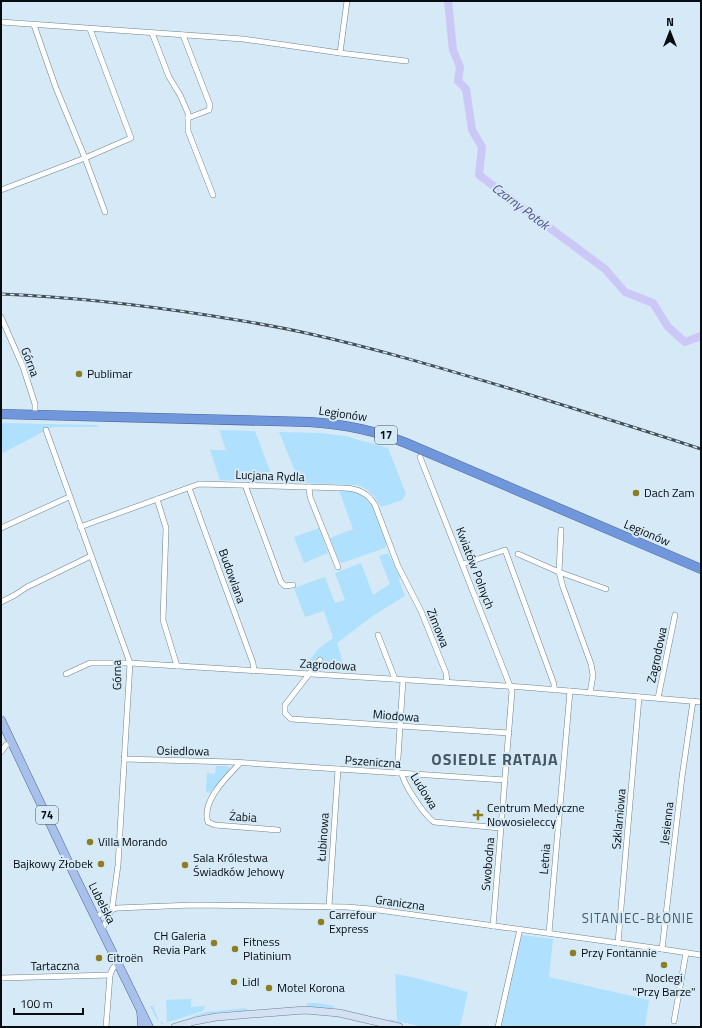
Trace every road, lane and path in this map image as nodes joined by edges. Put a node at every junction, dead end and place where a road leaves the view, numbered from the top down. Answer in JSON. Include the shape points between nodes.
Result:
{"nodes":[{"id":1,"x":347,"y":1,"type":"edge"},
{"id":2,"x":1,"y":22,"type":"edge"},
{"id":3,"x":34,"y":25,"type":"junction"},
{"id":4,"x":90,"y":29,"type":"junction"},
{"id":5,"x":152,"y":33,"type":"junction"},
{"id":6,"x":183,"y":35,"type":"junction"},
{"id":7,"x":340,"y":53,"type":"junction"},
{"id":8,"x":406,"y":61,"type":"dead end"},
{"id":9,"x":188,"y":118,"type":"junction"},
{"id":10,"x":85,"y":158,"type":"junction"},
{"id":11,"x":1,"y":190,"type":"edge"},
{"id":12,"x":213,"y":195,"type":"dead end"},
{"id":13,"x":105,"y":212,"type":"dead end"},
{"id":14,"x":1,"y":317,"type":"edge"},
{"id":15,"x":1,"y":414,"type":"edge"},
{"id":16,"x":35,"y":415,"type":"junction"},
{"id":17,"x":46,"y":430,"type":"dead end"},
{"id":18,"x":420,"y":457,"type":"dead end"},
{"id":19,"x":245,"y":485,"type":"junction"},
{"id":20,"x":309,"y":487,"type":"junction"},
{"id":21,"x":188,"y":488,"type":"junction"},
{"id":22,"x":69,"y":497,"type":"junction"},
{"id":23,"x":157,"y":499,"type":"junction"},
{"id":24,"x":80,"y":527,"type":"junction"},
{"id":25,"x":1,"y":528,"type":"edge"},
{"id":26,"x":561,"y":530,"type":"dead end"},
{"id":27,"x":518,"y":554,"type":"dead end"},
{"id":28,"x":91,"y":556,"type":"junction"},
{"id":29,"x":463,"y":564,"type":"junction"},
{"id":30,"x":338,"y":568,"type":"dead end"},
{"id":31,"x":701,"y":569,"type":"edge"},
{"id":32,"x":559,"y":572,"type":"junction"},
{"id":33,"x":407,"y":584,"type":"joint"},
{"id":34,"x":294,"y":585,"type":"dead end"},
{"id":35,"x":606,"y":589,"type":"dead end"},
{"id":36,"x":1,"y":602,"type":"edge"},
{"id":37,"x":675,"y":615,"type":"dead end"},
{"id":38,"x":378,"y":635,"type":"dead end"},
{"id":39,"x":320,"y":660,"type":"dead end"},
{"id":40,"x":130,"y":663,"type":"junction"},
{"id":41,"x":177,"y":666,"type":"junction"},
{"id":42,"x":254,"y":671,"type":"junction"},
{"id":43,"x":66,"y":674,"type":"dead end"},
{"id":44,"x":309,"y":674,"type":"junction"},
{"id":45,"x":395,"y":679,"type":"junction"},
{"id":46,"x":403,"y":680,"type":"junction"},
{"id":47,"x":446,"y":682,"type":"junction"},
{"id":48,"x":509,"y":686,"type":"junction"},
{"id":49,"x":554,"y":690,"type":"junction"},
{"id":50,"x":570,"y":691,"type":"junction"},
{"id":51,"x":590,"y":693,"type":"junction"},
{"id":52,"x":639,"y":697,"type":"junction"},
{"id":53,"x":658,"y":698,"type":"junction"},
{"id":54,"x":693,"y":701,"type":"junction"},
{"id":55,"x":701,"y":702,"type":"edge"},
{"id":56,"x":1,"y":720,"type":"edge"},
{"id":57,"x":400,"y":727,"type":"junction"},
{"id":58,"x":4,"y":732,"type":"edge"},
{"id":59,"x":509,"y":733,"type":"junction"},
{"id":60,"x":12,"y":742,"type":"junction"},
{"id":61,"x":1,"y":752,"type":"edge"},
{"id":62,"x":124,"y":759,"type":"junction"},
{"id":63,"x":240,"y":763,"type":"junction"},
{"id":64,"x":338,"y":769,"type":"junction"},
{"id":65,"x":400,"y":773,"type":"junction"},
{"id":66,"x":505,"y":780,"type":"junction"},
{"id":67,"x":501,"y":828,"type":"junction"},
{"id":68,"x":278,"y":830,"type":"dead end"},
{"id":69,"x":329,"y":906,"type":"junction"},
{"id":70,"x":112,"y":909,"type":"junction"},
{"id":71,"x":96,"y":916,"type":"junction"},
{"id":72,"x":493,"y":926,"type":"junction"},
{"id":73,"x":520,"y":929,"type":"junction"},
{"id":74,"x":102,"y":930,"type":"junction"},
{"id":75,"x":549,"y":933,"type":"junction"},
{"id":76,"x":618,"y":943,"type":"junction"},
{"id":77,"x":662,"y":949,"type":"junction"},
{"id":78,"x":686,"y":952,"type":"junction"},
{"id":79,"x":701,"y":955,"type":"edge"},
{"id":80,"x":118,"y":963,"type":"junction"},
{"id":81,"x":110,"y":975,"type":"junction"},
{"id":82,"x":1,"y":978,"type":"edge"},
{"id":83,"x":140,"y":1010,"type":"junction"},
{"id":84,"x":674,"y":1021,"type":"dead end"},
{"id":85,"x":183,"y":1026,"type":"edge"},
{"id":86,"x":106,"y":1027,"type":"edge"},
{"id":87,"x":142,"y":1027,"type":"edge"},
{"id":88,"x":150,"y":1027,"type":"edge"},
{"id":89,"x":175,"y":1027,"type":"edge"},
{"id":90,"x":398,"y":1027,"type":"edge"},
{"id":91,"x":498,"y":1027,"type":"edge"}],
"edges":[{"from":1,"to":7,"type":"street"},
{"from":2,"to":3,"type":"street"},
{"from":3,"to":4,"type":"street"},
{"from":3,"to":10,"type":"street","via":[[56,88]]},
{"from":4,"to":5,"type":"street"},
{"from":4,"to":10,"type":"street","via":[[131,138]]},
{"from":5,"to":6,"type":"street"},
{"from":5,"to":9,"type":"street"},
{"from":6,"to":7,"type":"street","via":[[243,39]]},
{"from":6,"to":9,"type":"street","via":[[210,105],[209,110]]},
{"from":7,"to":8,"type":"street"},
{"from":9,"to":12,"type":"street","via":[[188,131]]},
{"from":10,"to":11,"type":"street"},
{"from":10,"to":13,"type":"street"},
{"from":14,"to":16,"type":"street","name":"Górna","via":[[23,367],[35,404]]},
{"from":15,"to":16,"type":"highway","name":"Legionów","number":"17"},
{"from":16,"to":31,"type":"highway","name":"Legionów","number":"17","via":[[309,422],[340,424],[368,430],[406,443]]},
{"from":17,"to":22,"type":"street","name":"Górna"},
{"from":18,"to":29,"type":"street","name":"Kwiatów Polnych"},
{"from":19,"to":20,"type":"street","name":"Lucjana Rydla"},
{"from":19,"to":21,"type":"street","name":"Lucjana Rydla","via":[[203,484]]},
{"from":19,"to":34,"type":"street","via":[[281,582],[285,586]]},
{"from":20,"to":30,"type":"street","via":[[310,498]]},
{"from":20,"to":33,"type":"street","name":"Lucjana Rydla","via":[[348,488],[368,496],[375,505]]},
{"from":21,"to":23,"type":"street","name":"Lucjana Rydla"},
{"from":21,"to":42,"type":"street","name":"Budowlana"},
{"from":22,"to":24,"type":"street","name":"Górna"},
{"from":22,"to":25,"type":"street"},
{"from":23,"to":24,"type":"street","name":"Lucjana Rydla"},
{"from":23,"to":41,"type":"street","via":[[166,528],[163,620]]},
{"from":24,"to":28,"type":"street","name":"Górna"},
{"from":26,"to":32,"type":"street"},
{"from":27,"to":32,"type":"street"},
{"from":28,"to":36,"type":"street"},
{"from":28,"to":40,"type":"street","name":"Górna"},
{"from":29,"to":48,"type":"street","name":"Kwiatów Polnych"},
{"from":29,"to":49,"type":"street","via":[[505,550]]},
{"from":32,"to":35,"type":"street"},
{"from":32,"to":51,"type":"street","via":[[591,664],[593,675]]},
{"from":33,"to":47,"type":"street","name":"Zimowa","via":[[446,673]]},
{"from":37,"to":53,"type":"street","name":"Zagrodowa"},
{"from":38,"to":45,"type":"street"},
{"from":39,"to":44,"type":"street"},
{"from":40,"to":41,"type":"street","name":"Zagrodowa"},
{"from":40,"to":43,"type":"street","name":"Zagrodowa","via":[[90,663]]},
{"from":40,"to":62,"type":"street","name":"Górna"},
{"from":41,"to":42,"type":"street","name":"Zagrodowa"},
{"from":42,"to":44,"type":"street","name":"Zagrodowa"},
{"from":44,"to":45,"type":"street","name":"Zagrodowa"},
{"from":44,"to":57,"type":"street","name":"Miodowa","via":[[286,705],[285,713],[288,717],[295,720]]},
{"from":45,"to":46,"type":"street","name":"Zagrodowa"},
{"from":46,"to":47,"type":"street","name":"Zagrodowa"},
{"from":46,"to":57,"type":"street"},
{"from":47,"to":48,"type":"street","name":"Zagrodowa"},
{"from":48,"to":49,"type":"street","name":"Zagrodowa"},
{"from":48,"to":59,"type":"street","name":"Swobodna","via":[[512,691]]},
{"from":49,"to":50,"type":"street","name":"Zagrodowa"},
{"from":50,"to":51,"type":"street","name":"Zagrodowa"},
{"from":50,"to":75,"type":"street","name":"Letnia"},
{"from":51,"to":52,"type":"street","name":"Zagrodowa"},
{"from":52,"to":53,"type":"street","name":"Zagrodowa"},
{"from":52,"to":76,"type":"street","name":"Szklarniowa"},
{"from":53,"to":54,"type":"street","name":"Zagrodowa"},
{"from":54,"to":55,"type":"street","name":"Zagrodowa"},
{"from":54,"to":77,"type":"street","name":"Jesienna"},
{"from":56,"to":58,"type":"main road","name":"Lubelska","number":"74"},
{"from":57,"to":59,"type":"street","name":"Miodowa"},
{"from":57,"to":65,"type":"street"},
{"from":58,"to":60,"type":"main road","name":"Lubelska","number":"74"},
{"from":59,"to":66,"type":"street","name":"Swobodna"},
{"from":60,"to":61,"type":"street"},
{"from":60,"to":71,"type":"main road","name":"Lubelska","number":"74"},
{"from":62,"to":63,"type":"street","name":"Osiedlowa"},
{"from":62,"to":70,"type":"street","name":"Górna","via":[[118,864]]},
{"from":63,"to":64,"type":"street","name":"Pszeniczna"},
{"from":63,"to":68,"type":"street","name":"Żabia","via":[[212,796],[208,805],[208,822],[215,825]]},
{"from":64,"to":65,"type":"street","name":"Pszeniczna"},
{"from":64,"to":69,"type":"street","name":"Łubinowa"},
{"from":65,"to":66,"type":"street","name":"Pszeniczna"},
{"from":65,"to":67,"type":"street","name":"Ludowa","via":[[404,784],[437,823]]},
{"from":66,"to":67,"type":"street","name":"Swobodna"},
{"from":67,"to":72,"type":"street","name":"Swobodna"},
{"from":69,"to":70,"type":"street","name":"Graniczna","via":[[208,904]]},
{"from":69,"to":72,"type":"street","name":"Graniczna","via":[[371,909]]},
{"from":70,"to":71,"type":"street","name":"Graniczna"},
{"from":70,"to":74,"type":"street","name":"Górna"},
{"from":71,"to":74,"type":"main road","name":"Lubelska","number":"74"},
{"from":72,"to":73,"type":"street","name":"Graniczna"},
{"from":73,"to":75,"type":"street","name":"Graniczna"},
{"from":73,"to":91,"type":"street"},
{"from":74,"to":80,"type":"main road","name":"Lubelska","number":"74"},
{"from":75,"to":76,"type":"street","name":"Graniczna"},
{"from":76,"to":77,"type":"street","name":"Graniczna"},
{"from":77,"to":78,"type":"street","name":"Graniczna"},
{"from":78,"to":79,"type":"street","name":"Graniczna"},
{"from":78,"to":84,"type":"street"},
{"from":80,"to":81,"type":"street"},
{"from":80,"to":83,"type":"main road","name":"Lubelska","number":"74"},
{"from":81,"to":82,"type":"street","name":"Tartaczna"},
{"from":81,"to":86,"type":"street"},
{"from":83,"to":87,"type":"main road","name":"Lubelska","number":"74"},
{"from":83,"to":88,"type":"main road","name":"Lubelska","number":"74"},
{"from":85,"to":89,"type":"street"},
{"from":85,"to":90,"type":"street","via":[[216,1017],[305,1010],[339,1013]]}]}
